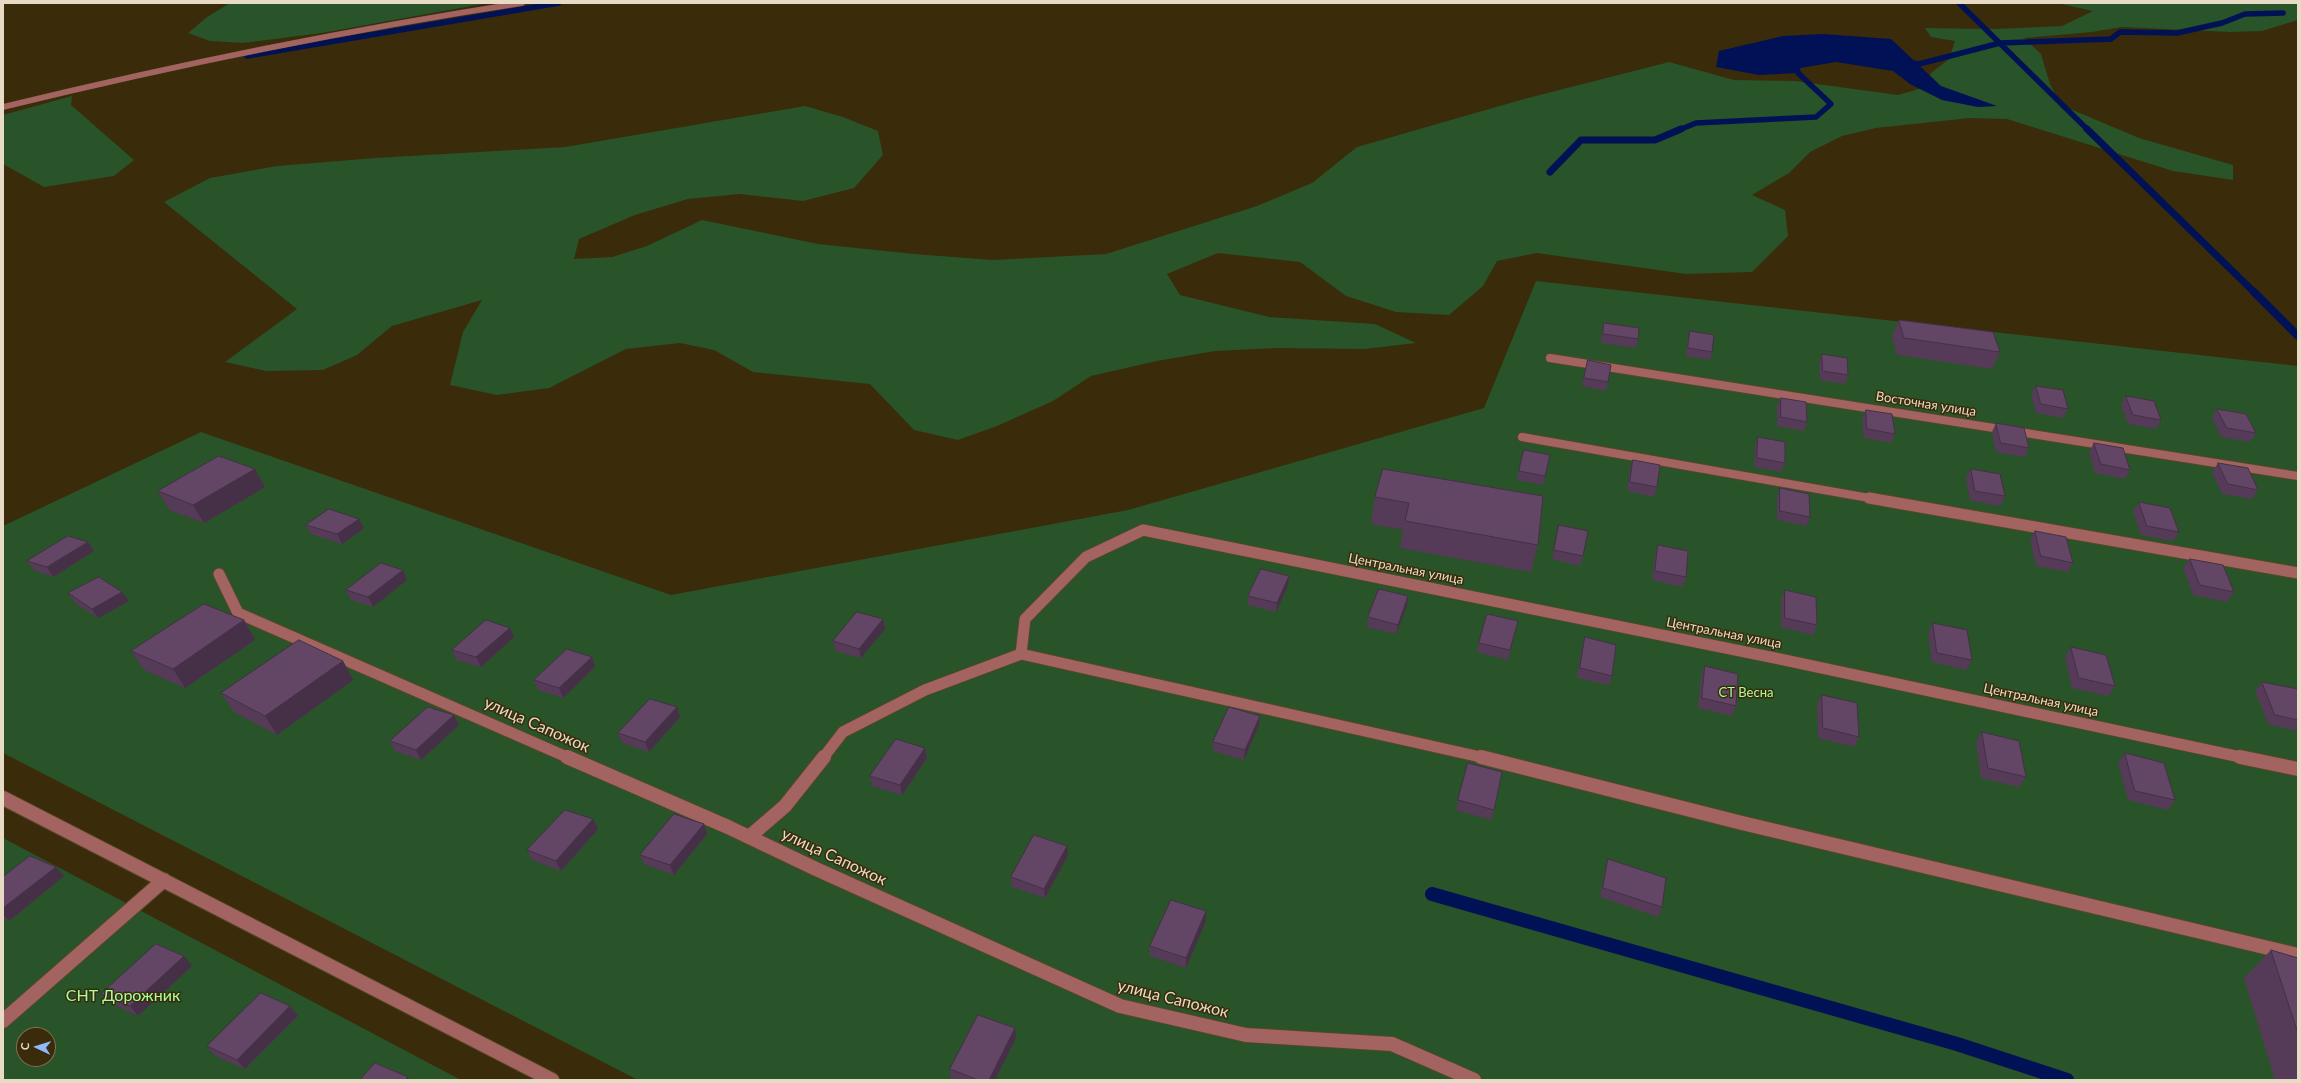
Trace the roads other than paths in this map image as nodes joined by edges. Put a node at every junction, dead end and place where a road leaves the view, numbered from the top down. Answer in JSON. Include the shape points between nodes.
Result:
{"nodes":[{"id":1,"x":522,"y":3,"type":"edge"},
{"id":2,"x":3,"y":107,"type":"edge"},
{"id":3,"x":1550,"y":358,"type":"dead end"},
{"id":4,"x":1522,"y":438,"type":"dead end"},
{"id":5,"x":2298,"y":476,"type":"edge"},
{"id":6,"x":2298,"y":573,"type":"edge"},
{"id":7,"x":219,"y":574,"type":"dead end"},
{"id":8,"x":1021,"y":654,"type":"junction"},
{"id":9,"x":2298,"y":769,"type":"edge"},
{"id":10,"x":3,"y":798,"type":"edge"},
{"id":11,"x":749,"y":837,"type":"junction"},
{"id":12,"x":164,"y":880,"type":"junction"},
{"id":13,"x":2298,"y":955,"type":"edge"},
{"id":14,"x":3,"y":1021,"type":"edge"},
{"id":15,"x":552,"y":1080,"type":"edge"},
{"id":16,"x":1474,"y":1080,"type":"edge"}],
"edges":[{"from":1,"to":2,"type":"street","via":[[238,52]]},
{"from":3,"to":5,"type":"street","name":"Восточная улица"},
{"from":4,"to":6,"type":"street"},
{"from":7,"to":11,"type":"street","name":"улица Сапожок","via":[[238,614]]},
{"from":8,"to":9,"type":"street","name":"Центральная улица","via":[[1025,619],[1086,557],[1143,530],[1775,658]]},
{"from":8,"to":11,"type":"street","via":[[925,690],[843,732],[785,806]]},
{"from":8,"to":13,"type":"street","via":[[1447,748],[1742,823]]},
{"from":10,"to":12,"type":"street"},
{"from":11,"to":16,"type":"street","name":"улица Сапожок","via":[[1120,1006],[1246,1035],[1392,1044]]},
{"from":12,"to":14,"type":"street"},
{"from":12,"to":15,"type":"street"}]}
